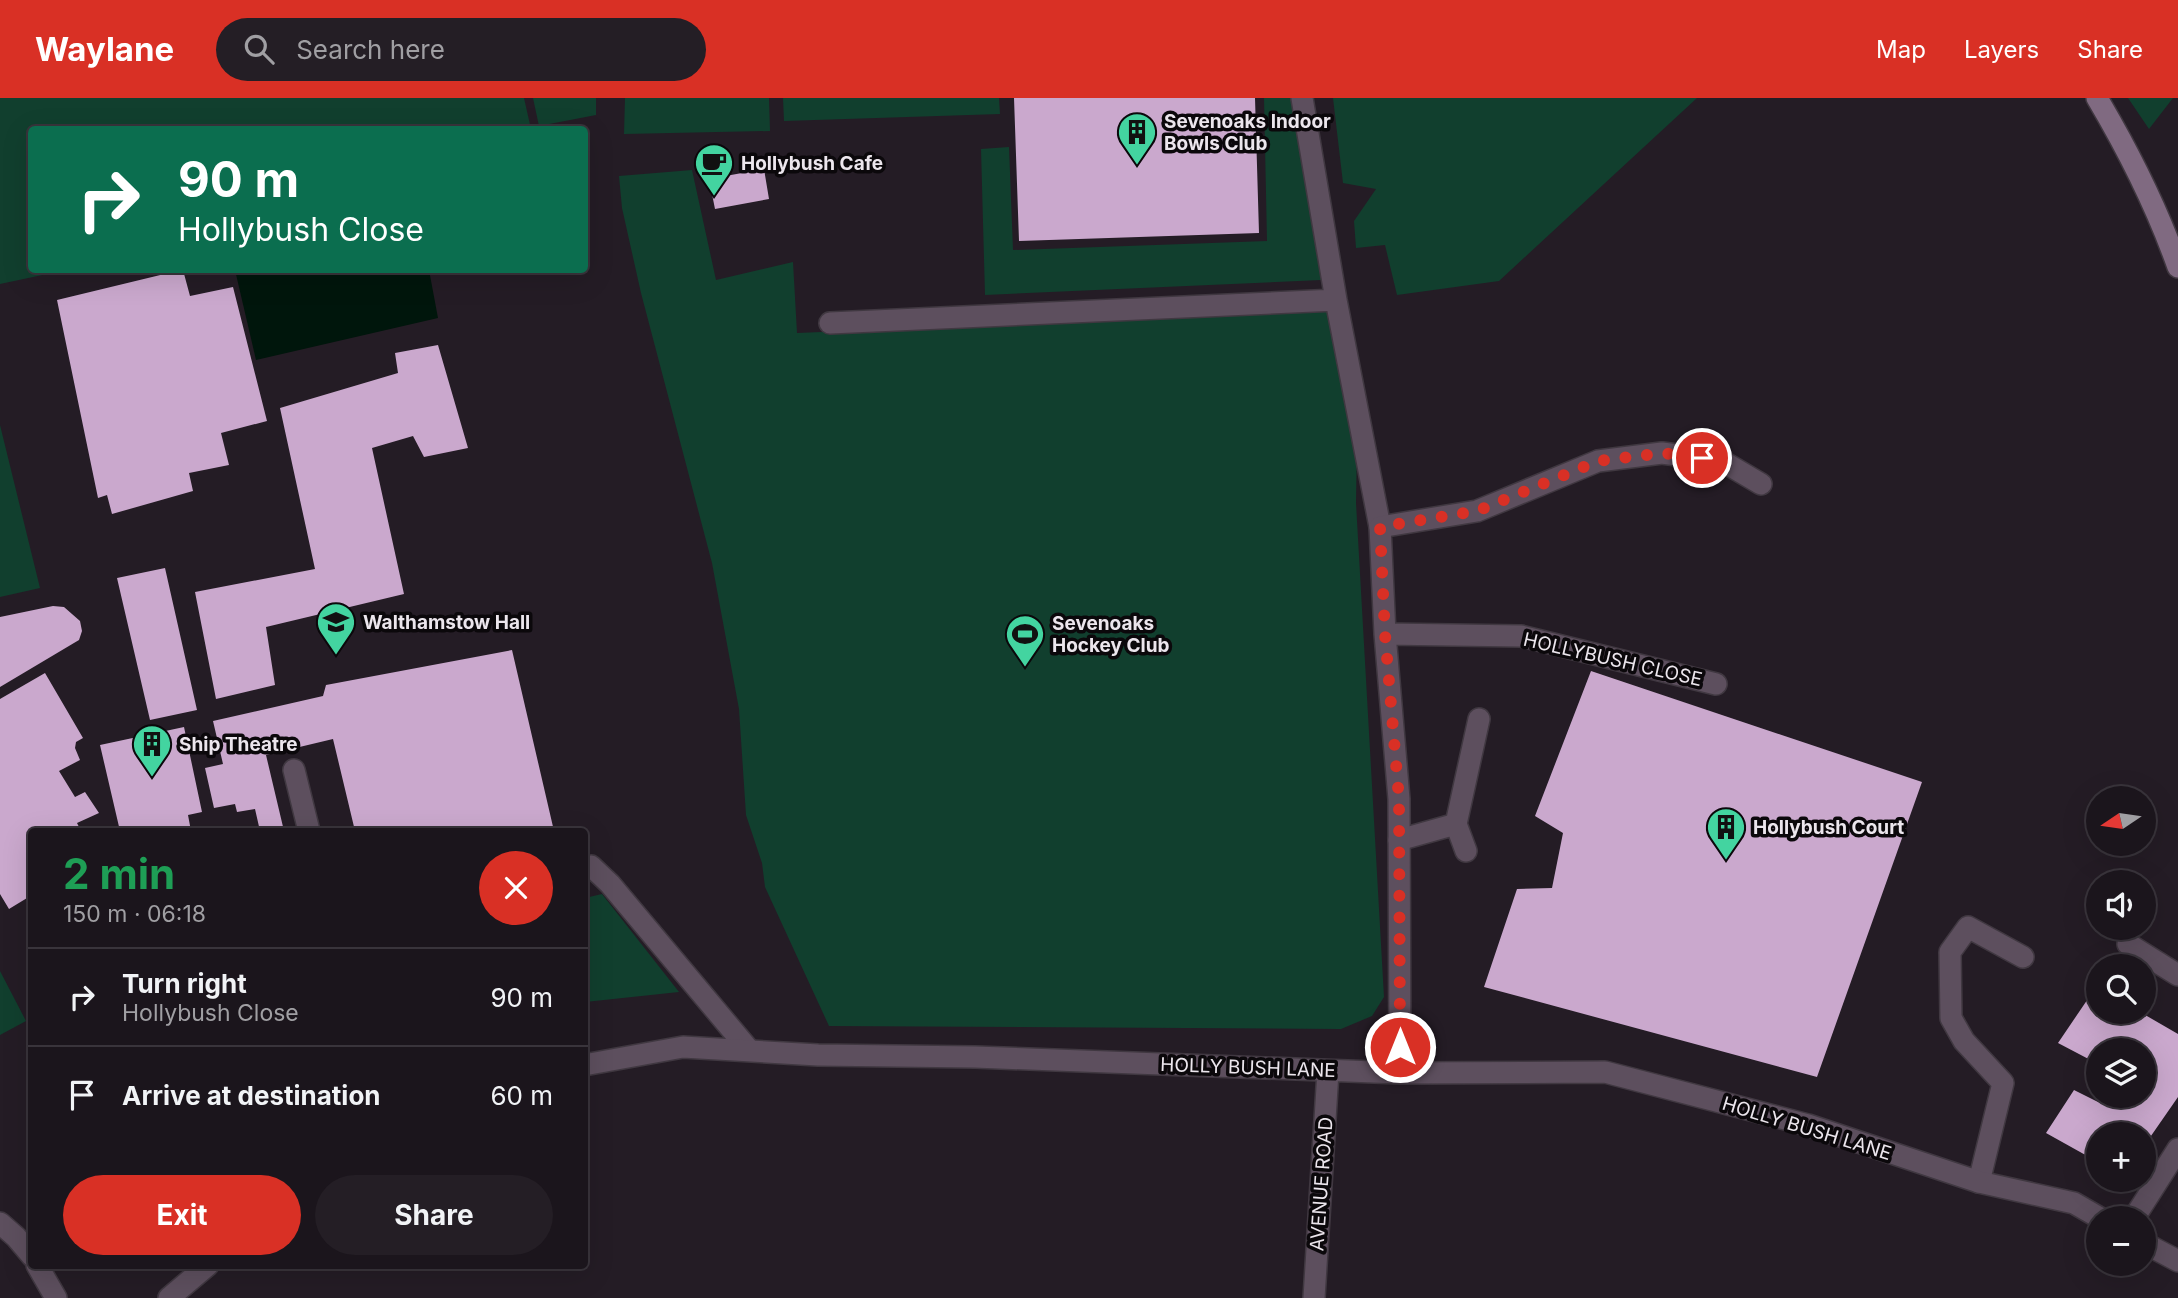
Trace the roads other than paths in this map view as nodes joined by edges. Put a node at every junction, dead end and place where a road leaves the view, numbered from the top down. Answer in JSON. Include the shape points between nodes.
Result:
{"nodes":[{"id":1,"x":1302,"y":98,"type":"edge"},
{"id":2,"x":2096,"y":98,"type":"edge"},
{"id":3,"x":2178,"y":267,"type":"edge"},
{"id":4,"x":1336,"y":300,"type":"junction"},
{"id":5,"x":830,"y":323,"type":"dead end"},
{"id":6,"x":1761,"y":484,"type":"dead end"},
{"id":7,"x":1380,"y":527,"type":"junction"},
{"id":8,"x":1385,"y":634,"type":"junction"},
{"id":9,"x":1716,"y":684,"type":"dead end"},
{"id":10,"x":1479,"y":719,"type":"dead end"},
{"id":11,"x":294,"y":770,"type":"dead end"},
{"id":12,"x":1456,"y":824,"type":"junction"},
{"id":13,"x":308,"y":828,"type":"edge"},
{"id":14,"x":1399,"y":840,"type":"junction"},
{"id":15,"x":1466,"y":851,"type":"dead end"},
{"id":16,"x":588,"y":867,"type":"edge"},
{"id":17,"x":2128,"y":944,"type":"dead end"},
{"id":18,"x":2023,"y":957,"type":"dead end"},
{"id":19,"x":2178,"y":975,"type":"edge"},
{"id":20,"x":748,"y":1050,"type":"junction"},
{"id":21,"x":588,"y":1064,"type":"edge"},
{"id":22,"x":1328,"y":1070,"type":"junction"},
{"id":23,"x":1401,"y":1073,"type":"junction"},
{"id":24,"x":2178,"y":1149,"type":"edge"},
{"id":25,"x":1979,"y":1182,"type":"junction"},
{"id":26,"x":2142,"y":1206,"type":"edge"},
{"id":27,"x":2086,"y":1210,"type":"edge"},
{"id":28,"x":0,"y":1223,"type":"edge"},
{"id":29,"x":2156,"y":1249,"type":"edge"},
{"id":30,"x":28,"y":1251,"type":"edge"},
{"id":31,"x":2178,"y":1261,"type":"edge"},
{"id":32,"x":39,"y":1269,"type":"edge"},
{"id":33,"x":203,"y":1269,"type":"edge"},
{"id":34,"x":55,"y":1298,"type":"edge"},
{"id":35,"x":169,"y":1298,"type":"edge"},
{"id":36,"x":1314,"y":1298,"type":"edge"}],
"edges":[{"from":1,"to":4,"type":"street"},
{"from":2,"to":3,"type":"main road","via":[[2148,193]]},
{"from":4,"to":5,"type":"street"},
{"from":4,"to":7,"type":"street"},
{"from":6,"to":7,"type":"street","via":[[1722,461],[1662,453],[1598,461],[1477,511]]},
{"from":7,"to":8,"type":"street"},
{"from":8,"to":9,"type":"street","name":"HOLLYBUSH CLOSE","via":[[1521,636]]},
{"from":8,"to":14,"type":"street"},
{"from":10,"to":12,"type":"street"},
{"from":11,"to":13,"type":"street"},
{"from":12,"to":14,"type":"street"},
{"from":12,"to":15,"type":"street"},
{"from":14,"to":23,"type":"street"},
{"from":16,"to":20,"type":"street","via":[[610,884]]},
{"from":17,"to":19,"type":"street"},
{"from":18,"to":25,"type":"street","via":[[1968,927],[1950,952],[1951,1018],[1964,1041],[2003,1083]]},
{"from":20,"to":21,"type":"street","name":"HOLLY BUSH LANE","via":[[684,1047]]},
{"from":20,"to":22,"type":"street","name":"HOLLY BUSH LANE"},
{"from":22,"to":23,"type":"street","name":"HOLLY BUSH LANE"},
{"from":22,"to":36,"type":"street","name":"AVENUE ROAD"},
{"from":23,"to":25,"type":"street","name":"HOLLY BUSH LANE","via":[[1605,1072],[1808,1125]]},
{"from":24,"to":26,"type":"street"},
{"from":25,"to":27,"type":"street","name":"HOLLY BUSH LANE","via":[[2074,1203]]},
{"from":28,"to":30,"type":"street"},
{"from":29,"to":31,"type":"street"},
{"from":32,"to":34,"type":"street"},
{"from":33,"to":35,"type":"street"}]}
